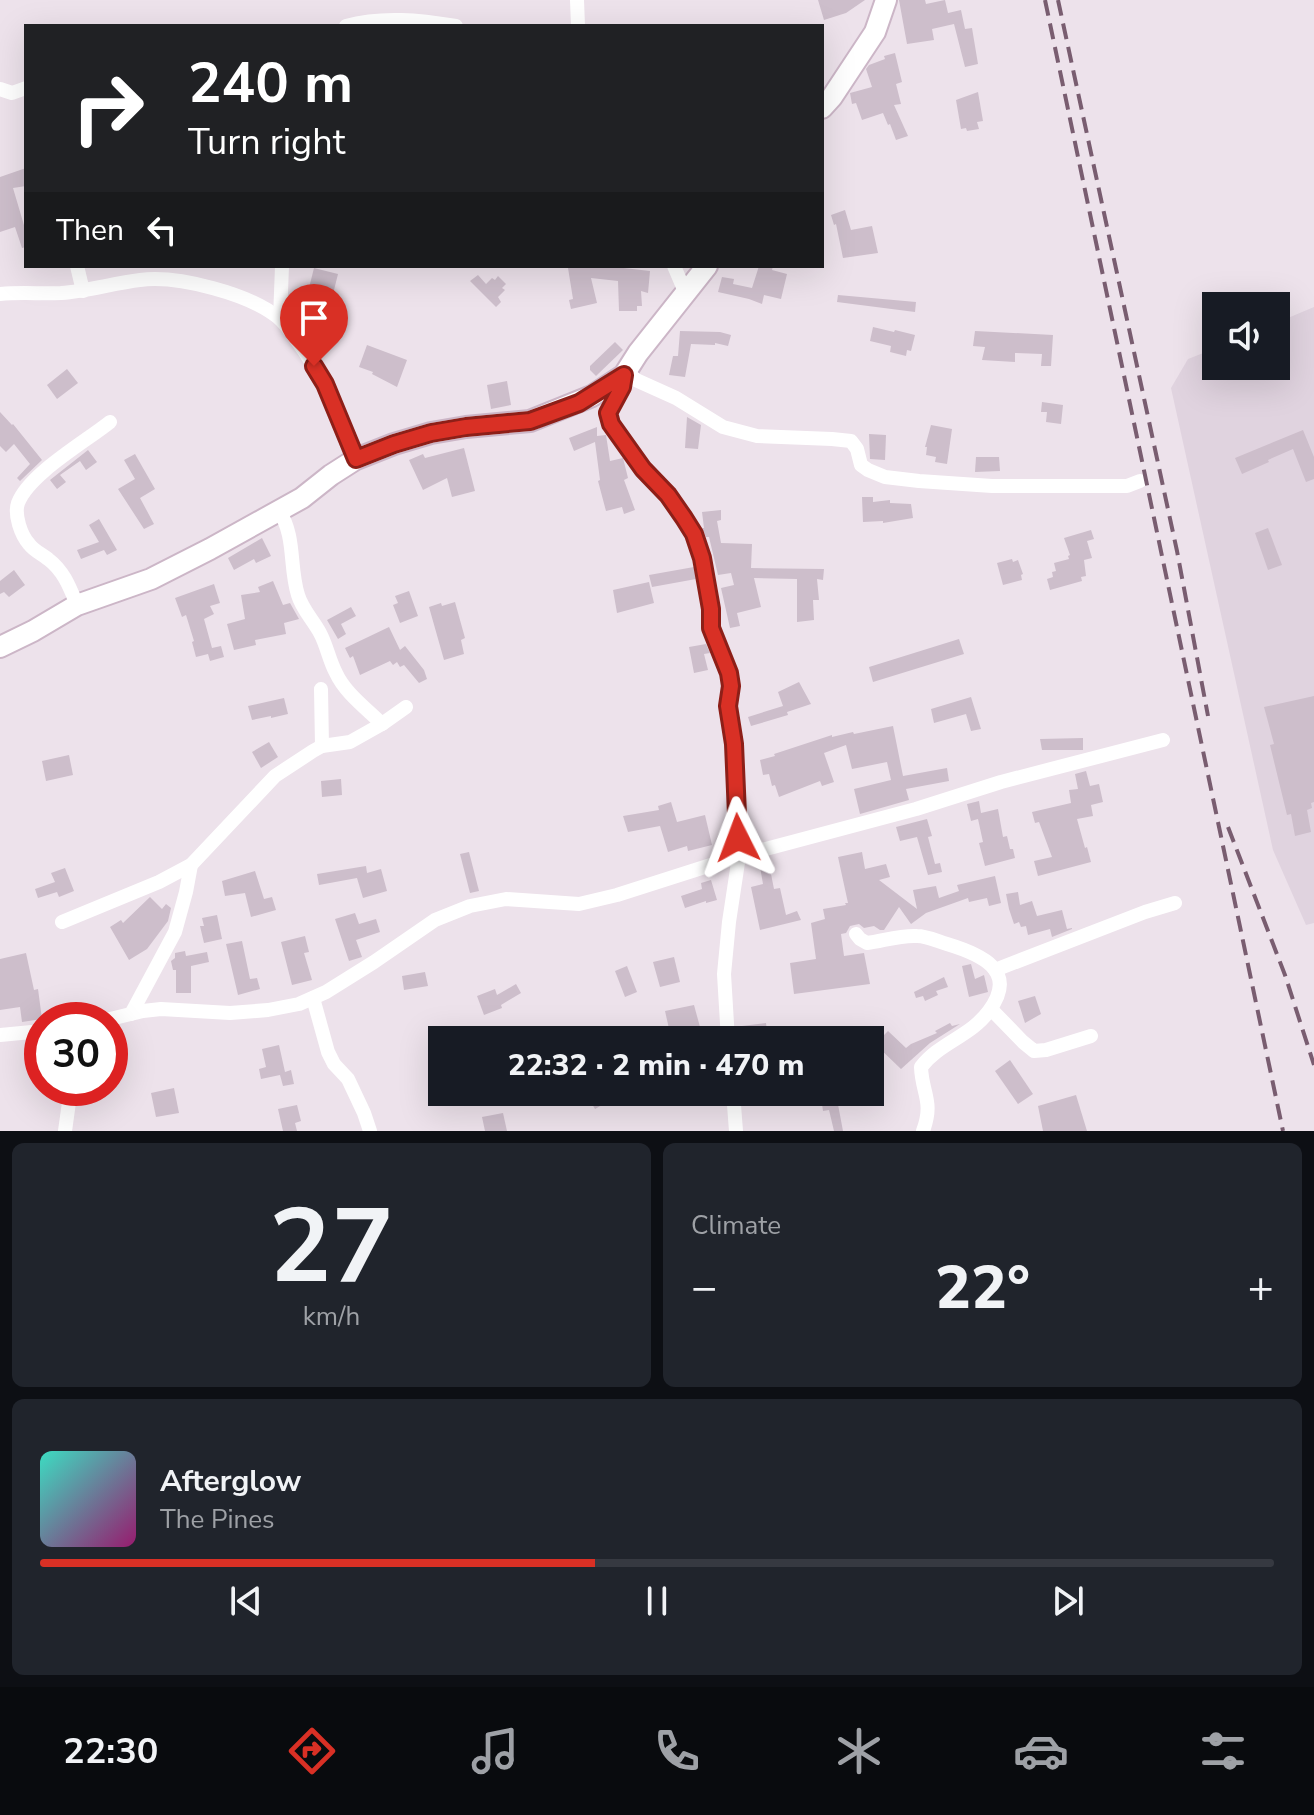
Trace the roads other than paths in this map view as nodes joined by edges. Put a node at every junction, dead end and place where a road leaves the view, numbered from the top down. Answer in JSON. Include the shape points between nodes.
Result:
{"nodes":[{"id":1,"x":577,"y":0,"type":"edge"},
{"id":2,"x":886,"y":0,"type":"edge"},
{"id":3,"x":362,"y":24,"type":"edge"},
{"id":4,"x":445,"y":24,"type":"edge"},
{"id":5,"x":578,"y":24,"type":"edge"},
{"id":6,"x":0,"y":89,"type":"edge"},
{"id":7,"x":24,"y":90,"type":"edge"},
{"id":8,"x":824,"y":106,"type":"edge"},
{"id":9,"x":77,"y":268,"type":"edge"},
{"id":10,"x":282,"y":268,"type":"edge"},
{"id":11,"x":675,"y":268,"type":"edge"},
{"id":12,"x":706,"y":268,"type":"edge"},
{"id":13,"x":83,"y":291,"type":"junction"},
{"id":14,"x":0,"y":294,"type":"edge"},
{"id":15,"x":686,"y":294,"type":"junction"},
{"id":16,"x":280,"y":319,"type":"junction"},
{"id":17,"x":625,"y":373,"type":"junction"},
{"id":18,"x":110,"y":422,"type":"dead end"},
{"id":19,"x":356,"y":459,"type":"junction"},
{"id":20,"x":1140,"y":481,"type":"dead end"},
{"id":21,"x":279,"y":511,"type":"junction"},
{"id":22,"x":77,"y":605,"type":"junction"},
{"id":23,"x":0,"y":647,"type":"edge"},
{"id":24,"x":321,"y":689,"type":"dead end"},
{"id":25,"x":406,"y":707,"type":"dead end"},
{"id":26,"x":382,"y":724,"type":"junction"},
{"id":27,"x":1163,"y":740,"type":"dead end"},
{"id":28,"x":322,"y":746,"type":"junction"},
{"id":29,"x":739,"y":856,"type":"junction"},
{"id":30,"x":191,"y":865,"type":"junction"},
{"id":31,"x":1175,"y":903,"type":"dead end"},
{"id":32,"x":62,"y":922,"type":"dead end"},
{"id":33,"x":856,"y":934,"type":"dead end"},
{"id":34,"x":995,"y":970,"type":"junction"},
{"id":35,"x":313,"y":998,"type":"junction"},
{"id":36,"x":991,"y":1009,"type":"junction"},
{"id":37,"x":131,"y":1014,"type":"junction"},
{"id":38,"x":128,"y":1015,"type":"edge"},
{"id":39,"x":727,"y":1026,"type":"edge"},
{"id":40,"x":24,"y":1033,"type":"edge"},
{"id":41,"x":0,"y":1035,"type":"edge"},
{"id":42,"x":1091,"y":1036,"type":"dead end"},
{"id":43,"x":68,"y":1106,"type":"edge"},
{"id":44,"x":734,"y":1106,"type":"edge"},
{"id":45,"x":65,"y":1131,"type":"edge"},
{"id":46,"x":370,"y":1131,"type":"edge"},
{"id":47,"x":736,"y":1131,"type":"edge"},
{"id":48,"x":923,"y":1131,"type":"edge"}],
"edges":[{"from":1,"to":5,"type":"street"},
{"from":2,"to":8,"type":"street","via":[[875,32]]},
{"from":3,"to":4,"type":"street"},
{"from":6,"to":7,"type":"street"},
{"from":9,"to":13,"type":"street"},
{"from":10,"to":16,"type":"street"},
{"from":11,"to":15,"type":"street"},
{"from":12,"to":15,"type":"street"},
{"from":13,"to":14,"type":"street"},
{"from":13,"to":16,"type":"street","via":[[141,280],[175,280],[247,298]]},
{"from":15,"to":17,"type":"street"},
{"from":16,"to":19,"type":"street","via":[[325,384]]},
{"from":17,"to":19,"type":"street","via":[[579,403],[530,421],[431,433]]},
{"from":17,"to":20,"type":"street","via":[[730,430],[851,441],[861,465],[885,477],[992,486],[1127,486]]},
{"from":17,"to":29,"type":"street","via":[[608,413],[611,424],[668,495],[694,534],[702,558],[711,628],[731,686]]},
{"from":18,"to":22,"type":"street","via":[[56,460],[18,504],[28,543],[56,565]]},
{"from":19,"to":21,"type":"street"},
{"from":21,"to":22,"type":"street","via":[[151,579]]},
{"from":21,"to":26,"type":"street","via":[[287,523],[303,608],[319,630],[336,674]]},
{"from":22,"to":23,"type":"street"},
{"from":24,"to":28,"type":"street"},
{"from":25,"to":26,"type":"street"},
{"from":26,"to":28,"type":"street","via":[[350,742]]},
{"from":27,"to":29,"type":"street"},
{"from":28,"to":30,"type":"street","via":[[275,776]]},
{"from":29,"to":35,"type":"street","via":[[579,904],[506,899],[470,906],[435,920]]},
{"from":29,"to":39,"type":"street","via":[[724,974]]},
{"from":30,"to":32,"type":"street"},
{"from":30,"to":37,"type":"street","via":[[175,932]]},
{"from":31,"to":34,"type":"street"},
{"from":33,"to":34,"type":"street","via":[[869,943],[929,938],[964,949]]},
{"from":34,"to":36,"type":"street","via":[[998,991]]},
{"from":35,"to":37,"type":"street","via":[[230,1013],[161,1009]]},
{"from":35,"to":46,"type":"street","via":[[328,1052],[353,1088]]},
{"from":36,"to":42,"type":"street","via":[[1034,1051]]},
{"from":36,"to":48,"type":"street","via":[[921,1067],[929,1106]]},
{"from":37,"to":38,"type":"street"},
{"from":40,"to":41,"type":"street"},
{"from":43,"to":45,"type":"street"},
{"from":44,"to":47,"type":"street"}]}
